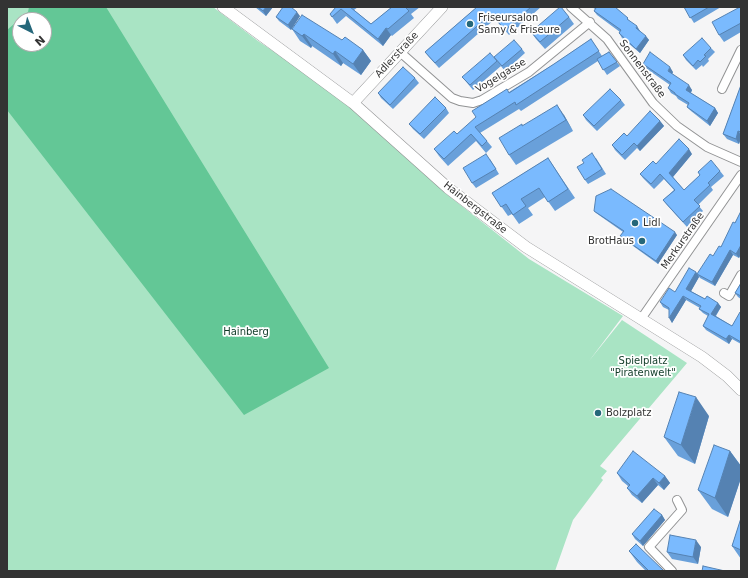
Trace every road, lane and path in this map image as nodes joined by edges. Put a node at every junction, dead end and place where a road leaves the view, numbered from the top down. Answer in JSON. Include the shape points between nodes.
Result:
{"nodes":[{"id":1,"x":223,"y":7,"type":"edge"},
{"id":2,"x":442,"y":7,"type":"edge"},
{"id":3,"x":571,"y":7,"type":"edge"},
{"id":4,"x":590,"y":22,"type":"junction"},
{"id":5,"x":741,"y":50,"type":"edge"},
{"id":6,"x":400,"y":52,"type":"junction"},
{"id":7,"x":722,"y":89,"type":"dead end"},
{"id":8,"x":353,"y":103,"type":"junction"},
{"id":9,"x":741,"y":162,"type":"edge"},
{"id":10,"x":741,"y":175,"type":"edge"},
{"id":11,"x":741,"y":275,"type":"edge"},
{"id":12,"x":724,"y":293,"type":"dead end"},
{"id":13,"x":641,"y":319,"type":"junction"},
{"id":14,"x":741,"y":390,"type":"edge"},
{"id":15,"x":677,"y":500,"type":"dead end"},
{"id":16,"x":672,"y":571,"type":"edge"}],
"edges":[{"from":1,"to":8,"type":"street","name":"Hainbergstraße"},
{"from":2,"to":6,"type":"street","name":"Adlerstraße"},
{"from":3,"to":4,"type":"street","name":"Sonnenstraße"},
{"from":4,"to":6,"type":"street","name":"Vogelgasse","via":[[529,72],[473,103],[460,102],[452,98]]},
{"from":4,"to":9,"type":"street","name":"Sonnenstraße","via":[[607,39],[653,103],[677,126],[707,147]]},
{"from":5,"to":7,"type":"street"},
{"from":6,"to":8,"type":"street","name":"Adlerstraße"},
{"from":8,"to":13,"type":"street","name":"Hainbergstraße","via":[[448,188],[480,213],[526,247]]},
{"from":10,"to":13,"type":"street","name":"Merkurstraße"},
{"from":11,"to":12,"type":"street","via":[[729,296]]},
{"from":13,"to":14,"type":"street","name":"Hainbergstraße","via":[[702,357]]},
{"from":15,"to":16,"type":"street","via":[[682,510],[649,547]]}]}
